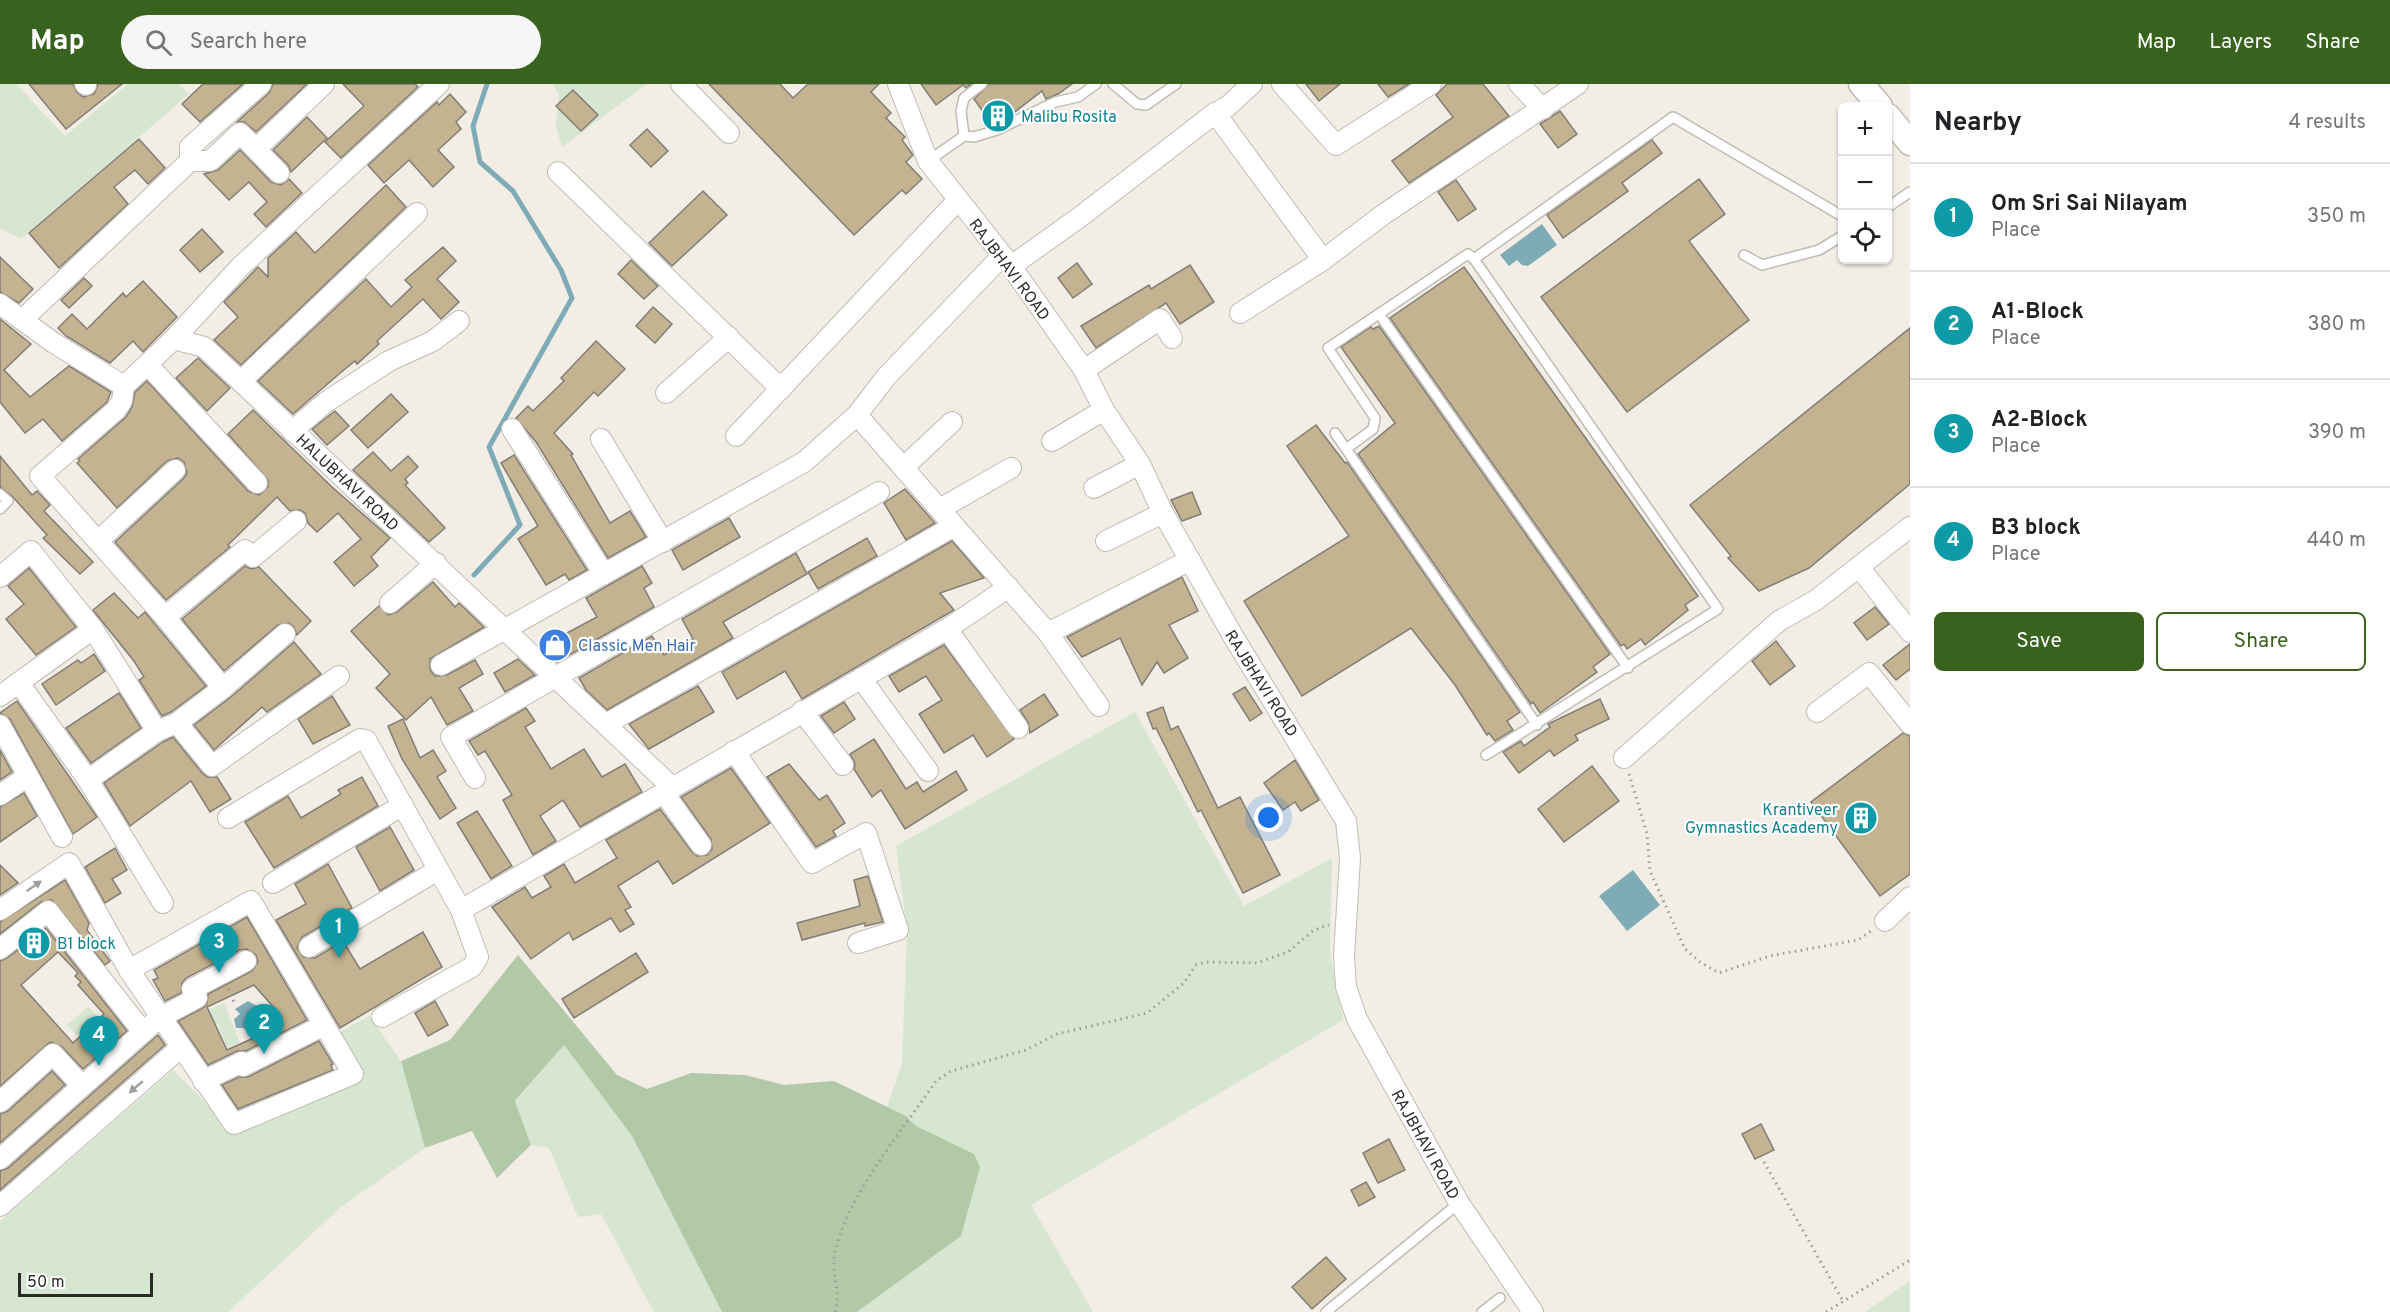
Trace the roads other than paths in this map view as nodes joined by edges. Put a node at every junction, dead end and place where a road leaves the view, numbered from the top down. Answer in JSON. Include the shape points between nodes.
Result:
{"nodes":[{"id":1,"x":261,"y":84,"type":"edge"},
{"id":2,"x":324,"y":84,"type":"edge"},
{"id":3,"x":439,"y":84,"type":"edge"},
{"id":4,"x":681,"y":84,"type":"edge"},
{"id":5,"x":898,"y":84,"type":"edge"},
{"id":6,"x":982,"y":84,"type":"edge"},
{"id":7,"x":1096,"y":84,"type":"edge"},
{"id":8,"x":1113,"y":84,"type":"edge"},
{"id":9,"x":1176,"y":84,"type":"edge"},
{"id":10,"x":1252,"y":84,"type":"edge"},
{"id":11,"x":1282,"y":84,"type":"edge"},
{"id":12,"x":1431,"y":84,"type":"edge"},
{"id":13,"x":1519,"y":84,"type":"edge"},
{"id":14,"x":1578,"y":84,"type":"edge"},
{"id":15,"x":1861,"y":84,"type":"edge"},
{"id":16,"x":1877,"y":102,"type":"edge"},
{"id":17,"x":1544,"y":109,"type":"junction"},
{"id":18,"x":1215,"y":113,"type":"junction"},
{"id":19,"x":1892,"y":122,"type":"edge"},
{"id":20,"x":729,"y":133,"type":"dead end"},
{"id":21,"x":964,"y":136,"type":"junction"},
{"id":22,"x":1910,"y":143,"type":"edge"},
{"id":23,"x":256,"y":149,"type":"junction"},
{"id":24,"x":190,"y":161,"type":"junction"},
{"id":25,"x":928,"y":161,"type":"junction"},
{"id":26,"x":558,"y":172,"type":"dead end"},
{"id":27,"x":279,"y":173,"type":"dead end"},
{"id":28,"x":1910,"y":192,"type":"edge"},
{"id":29,"x":958,"y":200,"type":"junction"},
{"id":30,"x":1892,"y":204,"type":"edge"},
{"id":31,"x":417,"y":213,"type":"dead end"},
{"id":32,"x":1838,"y":214,"type":"edge"},
{"id":33,"x":1838,"y":238,"type":"edge"},
{"id":34,"x":1744,"y":255,"type":"dead end"},
{"id":35,"x":1474,"y":258,"type":"junction"},
{"id":36,"x":1323,"y":260,"type":"junction"},
{"id":37,"x":1006,"y":261,"type":"junction"},
{"id":38,"x":0,"y":304,"type":"edge"},
{"id":39,"x":1240,"y":313,"type":"dead end"},
{"id":40,"x":1379,"y":314,"type":"junction"},
{"id":41,"x":22,"y":320,"type":"junction"},
{"id":42,"x":459,"y":321,"type":"dead end"},
{"id":43,"x":729,"y":337,"type":"junction"},
{"id":44,"x":1172,"y":338,"type":"dead end"},
{"id":45,"x":174,"y":339,"type":"junction"},
{"id":46,"x":148,"y":365,"type":"junction"},
{"id":47,"x":1084,"y":370,"type":"junction"},
{"id":48,"x":240,"y":381,"type":"junction"},
{"id":49,"x":124,"y":386,"type":"junction"},
{"id":50,"x":781,"y":389,"type":"junction"},
{"id":51,"x":666,"y":393,"type":"dead end"},
{"id":52,"x":1104,"y":410,"type":"junction"},
{"id":53,"x":857,"y":415,"type":"junction"},
{"id":54,"x":952,"y":422,"type":"dead end"},
{"id":55,"x":512,"y":429,"type":"dead end"},
{"id":56,"x":292,"y":430,"type":"junction"},
{"id":57,"x":1335,"y":433,"type":"dead end"},
{"id":58,"x":736,"y":436,"type":"dead end"},
{"id":59,"x":601,"y":439,"type":"dead end"},
{"id":60,"x":1052,"y":441,"type":"dead end"},
{"id":61,"x":1346,"y":449,"type":"junction"},
{"id":62,"x":1140,"y":464,"type":"junction"},
{"id":63,"x":904,"y":467,"type":"junction"},
{"id":64,"x":1011,"y":468,"type":"dead end"},
{"id":65,"x":175,"y":470,"type":"dead end"},
{"id":66,"x":257,"y":483,"type":"dead end"},
{"id":67,"x":1094,"y":488,"type":"dead end"},
{"id":68,"x":879,"y":492,"type":"dead end"},
{"id":69,"x":0,"y":494,"type":"edge"},
{"id":70,"x":0,"y":509,"type":"edge"},
{"id":71,"x":940,"y":509,"type":"junction"},
{"id":72,"x":1163,"y":513,"type":"junction"},
{"id":73,"x":296,"y":520,"type":"dead end"},
{"id":74,"x":954,"y":526,"type":"junction"},
{"id":75,"x":1910,"y":527,"type":"edge"},
{"id":76,"x":98,"y":541,"type":"junction"},
{"id":77,"x":1106,"y":541,"type":"dead end"},
{"id":78,"x":663,"y":542,"type":"junction"},
{"id":79,"x":1190,"y":560,"type":"junction"},
{"id":80,"x":436,"y":563,"type":"junction"},
{"id":81,"x":1859,"y":567,"type":"junction"},
{"id":82,"x":604,"y":574,"type":"junction"},
{"id":83,"x":0,"y":577,"type":"edge"},
{"id":84,"x":1009,"y":587,"type":"junction"},
{"id":85,"x":390,"y":603,"type":"dead end"},
{"id":86,"x":165,"y":617,"type":"junction"},
{"id":87,"x":93,"y":629,"type":"junction"},
{"id":88,"x":507,"y":629,"type":"junction"},
{"id":89,"x":947,"y":629,"type":"junction"},
{"id":90,"x":1910,"y":632,"type":"edge"},
{"id":91,"x":1048,"y":633,"type":"junction"},
{"id":92,"x":285,"y":634,"type":"dead end"},
{"id":93,"x":441,"y":665,"type":"dead end"},
{"id":94,"x":1628,"y":668,"type":"junction"},
{"id":95,"x":339,"y":676,"type":"dead end"},
{"id":96,"x":555,"y":678,"type":"junction"},
{"id":97,"x":861,"y":678,"type":"junction"},
{"id":98,"x":19,"y":684,"type":"junction"},
{"id":99,"x":223,"y":688,"type":"junction"},
{"id":100,"x":0,"y":696,"type":"edge"},
{"id":101,"x":1099,"y":706,"type":"dead end"},
{"id":102,"x":802,"y":711,"type":"junction"},
{"id":103,"x":1817,"y":712,"type":"dead end"},
{"id":104,"x":177,"y":723,"type":"junction"},
{"id":105,"x":606,"y":724,"type":"junction"},
{"id":106,"x":1537,"y":724,"type":"junction"},
{"id":107,"x":1910,"y":724,"type":"edge"},
{"id":108,"x":0,"y":725,"type":"edge"},
{"id":109,"x":1018,"y":728,"type":"dead end"},
{"id":110,"x":157,"y":731,"type":"junction"},
{"id":111,"x":734,"y":751,"type":"junction"},
{"id":112,"x":1486,"y":755,"type":"dead end"},
{"id":113,"x":1624,"y":758,"type":"road end"},
{"id":114,"x":843,"y":765,"type":"dead end"},
{"id":115,"x":928,"y":771,"type":"dead end"},
{"id":116,"x":28,"y":776,"type":"junction"},
{"id":117,"x":475,"y":778,"type":"dead end"},
{"id":118,"x":88,"y":780,"type":"junction"},
{"id":119,"x":669,"y":790,"type":"junction"},
{"id":120,"x":0,"y":795,"type":"edge"},
{"id":121,"x":403,"y":805,"type":"junction"},
{"id":122,"x":228,"y":818,"type":"dead end"},
{"id":123,"x":62,"y":837,"type":"dead end"},
{"id":124,"x":700,"y":845,"type":"dead end"},
{"id":125,"x":438,"y":870,"type":"junction"},
{"id":126,"x":273,"y":883,"type":"dead end"},
{"id":127,"x":1910,"y":897,"type":"edge"},
{"id":128,"x":163,"y":903,"type":"dead end"},
{"id":129,"x":0,"y":910,"type":"edge"},
{"id":130,"x":461,"y":910,"type":"junction"},
{"id":131,"x":1885,"y":921,"type":"road end"},
{"id":132,"x":858,"y":943,"type":"dead end"},
{"id":133,"x":309,"y":947,"type":"dead end"},
{"id":134,"x":0,"y":949,"type":"edge"},
{"id":135,"x":246,"y":961,"type":"dead end"},
{"id":136,"x":129,"y":970,"type":"junction"},
{"id":137,"x":382,"y":1017,"type":"dead end"},
{"id":138,"x":159,"y":1018,"type":"junction"},
{"id":139,"x":324,"y":1025,"type":"junction"},
{"id":140,"x":143,"y":1032,"type":"junction"},
{"id":141,"x":180,"y":1048,"type":"junction"},
{"id":142,"x":203,"y":1081,"type":"junction"},
{"id":143,"x":82,"y":1086,"type":"junction"},
{"id":144,"x":0,"y":1102,"type":"edge"},
{"id":145,"x":0,"y":1159,"type":"edge"},
{"id":146,"x":1459,"y":1203,"type":"junction"},
{"id":147,"x":0,"y":1206,"type":"edge"},
{"id":148,"x":1500,"y":1298,"type":"dead end"},
{"id":149,"x":1326,"y":1312,"type":"edge"},
{"id":150,"x":1482,"y":1312,"type":"edge"},
{"id":151,"x":1533,"y":1312,"type":"edge"}],
"edges":[{"from":1,"to":24,"type":"street","via":[[190,147]]},
{"from":2,"to":23,"type":"street"},
{"from":3,"to":45,"type":"street","via":[[240,267]]},
{"from":4,"to":20,"type":"street"},
{"from":5,"to":25,"type":"street","name":"RAJBHAVI ROAD"},
{"from":6,"to":21,"type":"lane","via":[[964,98]]},
{"from":7,"to":21,"type":"lane","via":[[1078,97],[1055,102],[997,130]]},
{"from":8,"to":9,"type":"lane","via":[[1137,104],[1146,105]]},
{"from":10,"to":18,"type":"street"},
{"from":11,"to":12,"type":"street","via":[[1336,145]]},
{"from":13,"to":17,"type":"street"},
{"from":14,"to":17,"type":"street"},
{"from":15,"to":16,"type":"street"},
{"from":17,"to":36,"type":"street","via":[[1384,214]]},
{"from":18,"to":36,"type":"street"},
{"from":18,"to":37,"type":"street","via":[[1080,218]]},
{"from":19,"to":22,"type":"street"},
{"from":21,"to":25,"type":"lane"},
{"from":23,"to":24,"type":"street","via":[[240,133],[210,161]]},
{"from":23,"to":27,"type":"street"},
{"from":24,"to":41,"type":"street"},
{"from":25,"to":29,"type":"street","name":"RAJBHAVI ROAD"},
{"from":26,"to":43,"type":"street"},
{"from":28,"to":30,"type":"lane"},
{"from":29,"to":37,"type":"street","name":"RAJBHAVI ROAD"},
{"from":29,"to":50,"type":"street"},
{"from":31,"to":48,"type":"street"},
{"from":32,"to":35,"type":"lane","via":[[1673,117]]},
{"from":33,"to":34,"type":"lane","via":[[1819,250],[1762,264]]},
{"from":35,"to":40,"type":"lane","via":[[1468,254]]},
{"from":35,"to":94,"type":"lane","via":[[1718,609]]},
{"from":36,"to":39,"type":"street"},
{"from":37,"to":47,"type":"street","name":"RAJBHAVI ROAD"},
{"from":37,"to":53,"type":"street","via":[[886,377]]},
{"from":38,"to":41,"type":"street"},
{"from":40,"to":61,"type":"lane","via":[[1328,348],[1375,418],[1372,429]]},
{"from":40,"to":94,"type":"lane"},
{"from":41,"to":49,"type":"street"},
{"from":42,"to":56,"type":"street","via":[[433,341],[389,361],[326,402]]},
{"from":43,"to":50,"type":"street"},
{"from":43,"to":51,"type":"street"},
{"from":44,"to":47,"type":"street","via":[[1160,319]]},
{"from":45,"to":46,"type":"street"},
{"from":45,"to":48,"type":"street","name":"HALUBHAVI ROAD","via":[[204,347]]},
{"from":46,"to":49,"type":"street"},
{"from":46,"to":66,"type":"street"},
{"from":47,"to":52,"type":"street","name":"RAJBHAVI ROAD"},
{"from":48,"to":56,"type":"street","name":"HALUBHAVI ROAD"},
{"from":49,"to":76,"type":"street","via":[[116,410],[40,476]]},
{"from":50,"to":58,"type":"street"},
{"from":52,"to":60,"type":"street"},
{"from":52,"to":62,"type":"street","name":"RAJBHAVI ROAD"},
{"from":53,"to":63,"type":"street"},
{"from":53,"to":78,"type":"street","via":[[804,462]]},
{"from":54,"to":63,"type":"street"},
{"from":55,"to":82,"type":"street"},
{"from":56,"to":80,"type":"street","name":"HALUBHAVI ROAD"},
{"from":57,"to":61,"type":"lane"},
{"from":59,"to":78,"type":"street"},
{"from":61,"to":106,"type":"lane"},
{"from":62,"to":67,"type":"street"},
{"from":62,"to":72,"type":"street","name":"RAJBHAVI ROAD"},
{"from":63,"to":71,"type":"street"},
{"from":64,"to":71,"type":"street"},
{"from":65,"to":76,"type":"street"},
{"from":68,"to":96,"type":"street"},
{"from":69,"to":70,"type":"lane","via":[[8,501]]},
{"from":71,"to":74,"type":"street"},
{"from":72,"to":77,"type":"street"},
{"from":72,"to":79,"type":"street","name":"RAJBHAVI ROAD"},
{"from":73,"to":86,"type":"street","via":[[253,557],[245,550]]},
{"from":74,"to":84,"type":"street"},
{"from":74,"to":105,"type":"street"},
{"from":75,"to":81,"type":"street"},
{"from":76,"to":86,"type":"street"},
{"from":78,"to":82,"type":"street"},
{"from":79,"to":91,"type":"street"},
{"from":79,"to":146,"type":"street","name":"RAJBHAVI ROAD","via":[[1346,821],[1350,858],[1346,987],[1357,1019]]},
{"from":80,"to":85,"type":"street"},
{"from":80,"to":88,"type":"street","name":"HALUBHAVI ROAD"},
{"from":81,"to":90,"type":"street"},
{"from":81,"to":113,"type":"street","via":[[1816,600],[1779,621]]},
{"from":82,"to":88,"type":"street"},
{"from":83,"to":87,"type":"street","via":[[31,551]]},
{"from":84,"to":89,"type":"street"},
{"from":84,"to":91,"type":"street"},
{"from":86,"to":99,"type":"street"},
{"from":87,"to":98,"type":"street"},
{"from":87,"to":110,"type":"street"},
{"from":88,"to":93,"type":"street"},
{"from":88,"to":96,"type":"street","name":"HALUBHAVI ROAD"},
{"from":89,"to":97,"type":"street"},
{"from":89,"to":109,"type":"street"},
{"from":91,"to":101,"type":"street"},
{"from":92,"to":99,"type":"street"},
{"from":94,"to":106,"type":"lane"},
{"from":95,"to":104,"type":"street","via":[[212,766]]},
{"from":96,"to":105,"type":"street","name":"HALUBHAVI ROAD"},
{"from":96,"to":117,"type":"street","via":[[451,737]]},
{"from":97,"to":102,"type":"street"},
{"from":97,"to":115,"type":"street"},
{"from":98,"to":100,"type":"street"},
{"from":98,"to":118,"type":"street"},
{"from":99,"to":104,"type":"street"},
{"from":102,"to":111,"type":"street"},
{"from":102,"to":114,"type":"street"},
{"from":103,"to":107,"type":"street","via":[[1869,673]]},
{"from":104,"to":110,"type":"street"},
{"from":105,"to":119,"type":"street","name":"HALUBHAVI ROAD"},
{"from":106,"to":112,"type":"lane"},
{"from":108,"to":116,"type":"street"},
{"from":110,"to":118,"type":"street"},
{"from":111,"to":119,"type":"street"},
{"from":111,"to":132,"type":"street","via":[[812,863],[866,834],[898,930]]},
{"from":116,"to":120,"type":"street"},
{"from":116,"to":123,"type":"street"},
{"from":118,"to":128,"type":"street"},
{"from":119,"to":124,"type":"street","name":"HALUBHAVI ROAD"},
{"from":119,"to":130,"type":"street"},
{"from":121,"to":122,"type":"street","via":[[369,744],[360,739]]},
{"from":121,"to":125,"type":"street"},
{"from":121,"to":126,"type":"street"},
{"from":125,"to":130,"type":"street"},
{"from":125,"to":133,"type":"street"},
{"from":127,"to":131,"type":"street"},
{"from":129,"to":136,"type":"street","one_way":true,"via":[[69,862]]},
{"from":130,"to":137,"type":"street","via":[[477,962]]},
{"from":134,"to":140,"type":"street","via":[[48,911]]},
{"from":135,"to":138,"type":"street","via":[[192,988],[197,998]]},
{"from":136,"to":138,"type":"street"},
{"from":136,"to":139,"type":"street","via":[[252,901]]},
{"from":138,"to":140,"type":"street"},
{"from":138,"to":141,"type":"street"},
{"from":139,"to":142,"type":"street","via":[[243,1066],[242,1062]]},
{"from":139,"to":142,"type":"street","via":[[353,1074],[234,1124]]},
{"from":140,"to":143,"type":"street"},
{"from":141,"to":142,"type":"street"},
{"from":141,"to":147,"type":"street","one_way":true},
{"from":143,"to":144,"type":"street","via":[[53,1054]]},
{"from":143,"to":145,"type":"street"},
{"from":146,"to":149,"type":"lane"},
{"from":146,"to":151,"type":"street","name":"RAJBHAVI ROAD"},
{"from":148,"to":150,"type":"lane"}]}
